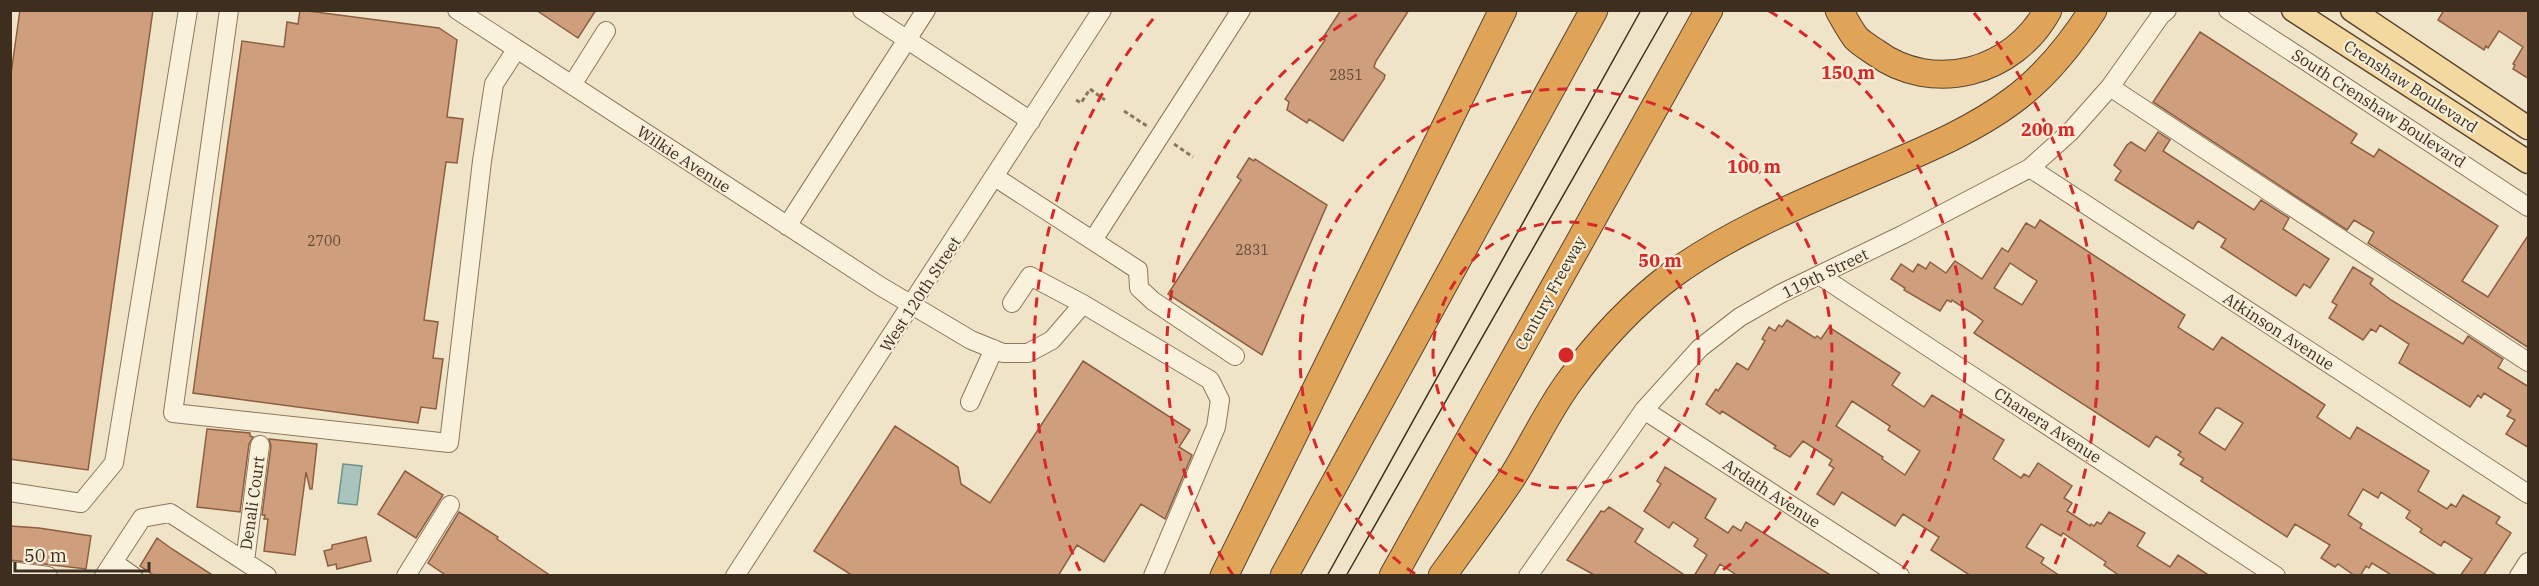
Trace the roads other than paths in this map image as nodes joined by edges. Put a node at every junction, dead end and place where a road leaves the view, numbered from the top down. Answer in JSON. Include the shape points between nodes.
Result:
{"nodes":[{"id":1,"x":188,"y":10,"type":"edge"},
{"id":2,"x":229,"y":10,"type":"edge"},
{"id":3,"x":457,"y":10,"type":"edge"},
{"id":4,"x":862,"y":10,"type":"edge"},
{"id":5,"x":926,"y":10,"type":"edge"},
{"id":6,"x":1102,"y":10,"type":"edge"},
{"id":7,"x":1241,"y":10,"type":"edge"},
{"id":8,"x":1503,"y":10,"type":"edge"},
{"id":9,"x":1593,"y":10,"type":"edge"},
{"id":10,"x":1709,"y":10,"type":"edge"},
{"id":11,"x":1839,"y":10,"type":"edge"},
{"id":12,"x":2048,"y":10,"type":"edge"},
{"id":13,"x":2092,"y":10,"type":"edge"},
{"id":14,"x":2228,"y":10,"type":"edge"},
{"id":15,"x":2293,"y":10,"type":"edge"},
{"id":16,"x":2352,"y":10,"type":"edge"},
{"id":17,"x":2164,"y":13,"type":"edge"},
{"id":18,"x":606,"y":31,"type":"dead end"},
{"id":19,"x":908,"y":40,"type":"junction"},
{"id":20,"x":516,"y":50,"type":"junction"},
{"id":21,"x":572,"y":85,"type":"junction"},
{"id":22,"x":2110,"y":87,"type":"junction"},
{"id":23,"x":1031,"y":121,"type":"junction"},
{"id":24,"x":2529,"y":128,"type":"edge"},
{"id":25,"x":2529,"y":162,"type":"edge"},
{"id":26,"x":2030,"y":168,"type":"junction"},
{"id":27,"x":995,"y":177,"type":"junction"},
{"id":28,"x":2529,"y":207,"type":"edge"},
{"id":29,"x":787,"y":226,"type":"junction"},
{"id":30,"x":1093,"y":240,"type":"junction"},
{"id":31,"x":1820,"y":275,"type":"junction"},
{"id":32,"x":1012,"y":303,"type":"dead end"},
{"id":33,"x":1083,"y":304,"type":"junction"},
{"id":34,"x":912,"y":306,"type":"junction"},
{"id":35,"x":994,"y":349,"type":"junction"},
{"id":36,"x":1235,"y":356,"type":"dead end"},
{"id":37,"x":2529,"y":362,"type":"edge"},
{"id":38,"x":970,"y":402,"type":"dead end"},
{"id":39,"x":1644,"y":410,"type":"junction"},
{"id":40,"x":260,"y":445,"type":"dead end"},
{"id":41,"x":10,"y":492,"type":"edge"},
{"id":42,"x":2529,"y":494,"type":"edge"},
{"id":43,"x":450,"y":505,"type":"dead end"},
{"id":44,"x":245,"y":561,"type":"junction"},
{"id":45,"x":2529,"y":562,"type":"edge"},
{"id":46,"x":108,"y":569,"type":"edge"},
{"id":47,"x":10,"y":571,"type":"edge"},
{"id":48,"x":48,"y":576,"type":"edge"},
{"id":49,"x":134,"y":576,"type":"edge"},
{"id":50,"x":267,"y":576,"type":"edge"},
{"id":51,"x":406,"y":576,"type":"edge"},
{"id":52,"x":735,"y":576,"type":"edge"},
{"id":53,"x":1153,"y":576,"type":"edge"},
{"id":54,"x":1224,"y":576,"type":"edge"},
{"id":55,"x":1284,"y":576,"type":"edge"},
{"id":56,"x":1393,"y":576,"type":"edge"},
{"id":57,"x":1442,"y":576,"type":"edge"},
{"id":58,"x":1528,"y":576,"type":"edge"},
{"id":59,"x":1900,"y":576,"type":"edge"},
{"id":60,"x":2276,"y":576,"type":"edge"},
{"id":61,"x":2519,"y":576,"type":"edge"}],
"edges":[{"from":1,"to":41,"type":"street","via":[[114,463],[81,503]]},
{"from":2,"to":20,"type":"street","via":[[173,413],[449,443],[494,84]]},
{"from":3,"to":20,"type":"street","name":"Wilkie Avenue"},
{"from":4,"to":19,"type":"street"},
{"from":5,"to":19,"type":"street"},
{"from":6,"to":23,"type":"street","name":"West 120th Street"},
{"from":7,"to":30,"type":"street"},
{"from":8,"to":54,"type":"highway"},
{"from":9,"to":55,"type":"highway"},
{"from":10,"to":56,"type":"highway","name":"Century Freeway"},
{"from":11,"to":12,"type":"highway","via":[[1857,39],[1887,61],[1914,71],[1946,75],[1972,72],[2000,61],[2025,42]]},
{"from":13,"to":57,"type":"highway","via":[[2072,44],[2044,74],[1975,125],[1749,227],[1699,256],[1637,304],[1569,382],[1511,479]]},
{"from":14,"to":28,"type":"street","name":"South Crenshaw Boulevard"},
{"from":15,"to":25,"type":"main road","name":"Crenshaw Boulevard"},
{"from":16,"to":24,"type":"main road","name":"Crenshaw Boulevard"},
{"from":17,"to":22,"type":"street","name":"119th Street"},
{"from":18,"to":21,"type":"street"},
{"from":19,"to":23,"type":"street"},
{"from":19,"to":29,"type":"street"},
{"from":20,"to":21,"type":"street","name":"Wilkie Avenue"},
{"from":21,"to":29,"type":"street","name":"Wilkie Avenue"},
{"from":22,"to":26,"type":"street","name":"119th Street","via":[[2070,132]]},
{"from":22,"to":37,"type":"street"},
{"from":23,"to":27,"type":"street","name":"West 120th Street"},
{"from":26,"to":31,"type":"street","name":"119th Street"},
{"from":26,"to":42,"type":"street","name":"Atkinson Avenue"},
{"from":27,"to":30,"type":"street"},
{"from":27,"to":34,"type":"street","name":"West 120th Street"},
{"from":29,"to":34,"type":"street","name":"Wilkie Avenue"},
{"from":30,"to":36,"type":"street","via":[[1138,270],[1139,288],[1153,301]]},
{"from":31,"to":39,"type":"street","name":"119th Street","via":[[1732,323],[1700,348]]},
{"from":31,"to":60,"type":"street","name":"Chanera Avenue"},
{"from":32,"to":33,"type":"street","via":[[1030,276]]},
{"from":33,"to":35,"type":"street","name":"Wilkie Avenue","via":[[1052,340],[1028,353]]},
{"from":33,"to":53,"type":"street","via":[[1210,380],[1220,400],[1216,427]]},
{"from":34,"to":35,"type":"street","name":"Wilkie Avenue"},
{"from":34,"to":52,"type":"street","name":"West 120th Street"},
{"from":35,"to":38,"type":"street"},
{"from":39,"to":58,"type":"street","name":"119th Street"},
{"from":39,"to":59,"type":"street","name":"Ardath Avenue"},
{"from":40,"to":44,"type":"street","name":"Denali Court"},
{"from":43,"to":51,"type":"street"},
{"from":44,"to":46,"type":"street","via":[[170,513],[142,518]]},
{"from":44,"to":50,"type":"street"},
{"from":45,"to":61,"type":"street"},
{"from":46,"to":49,"type":"street"},
{"from":47,"to":48,"type":"street"}]}
